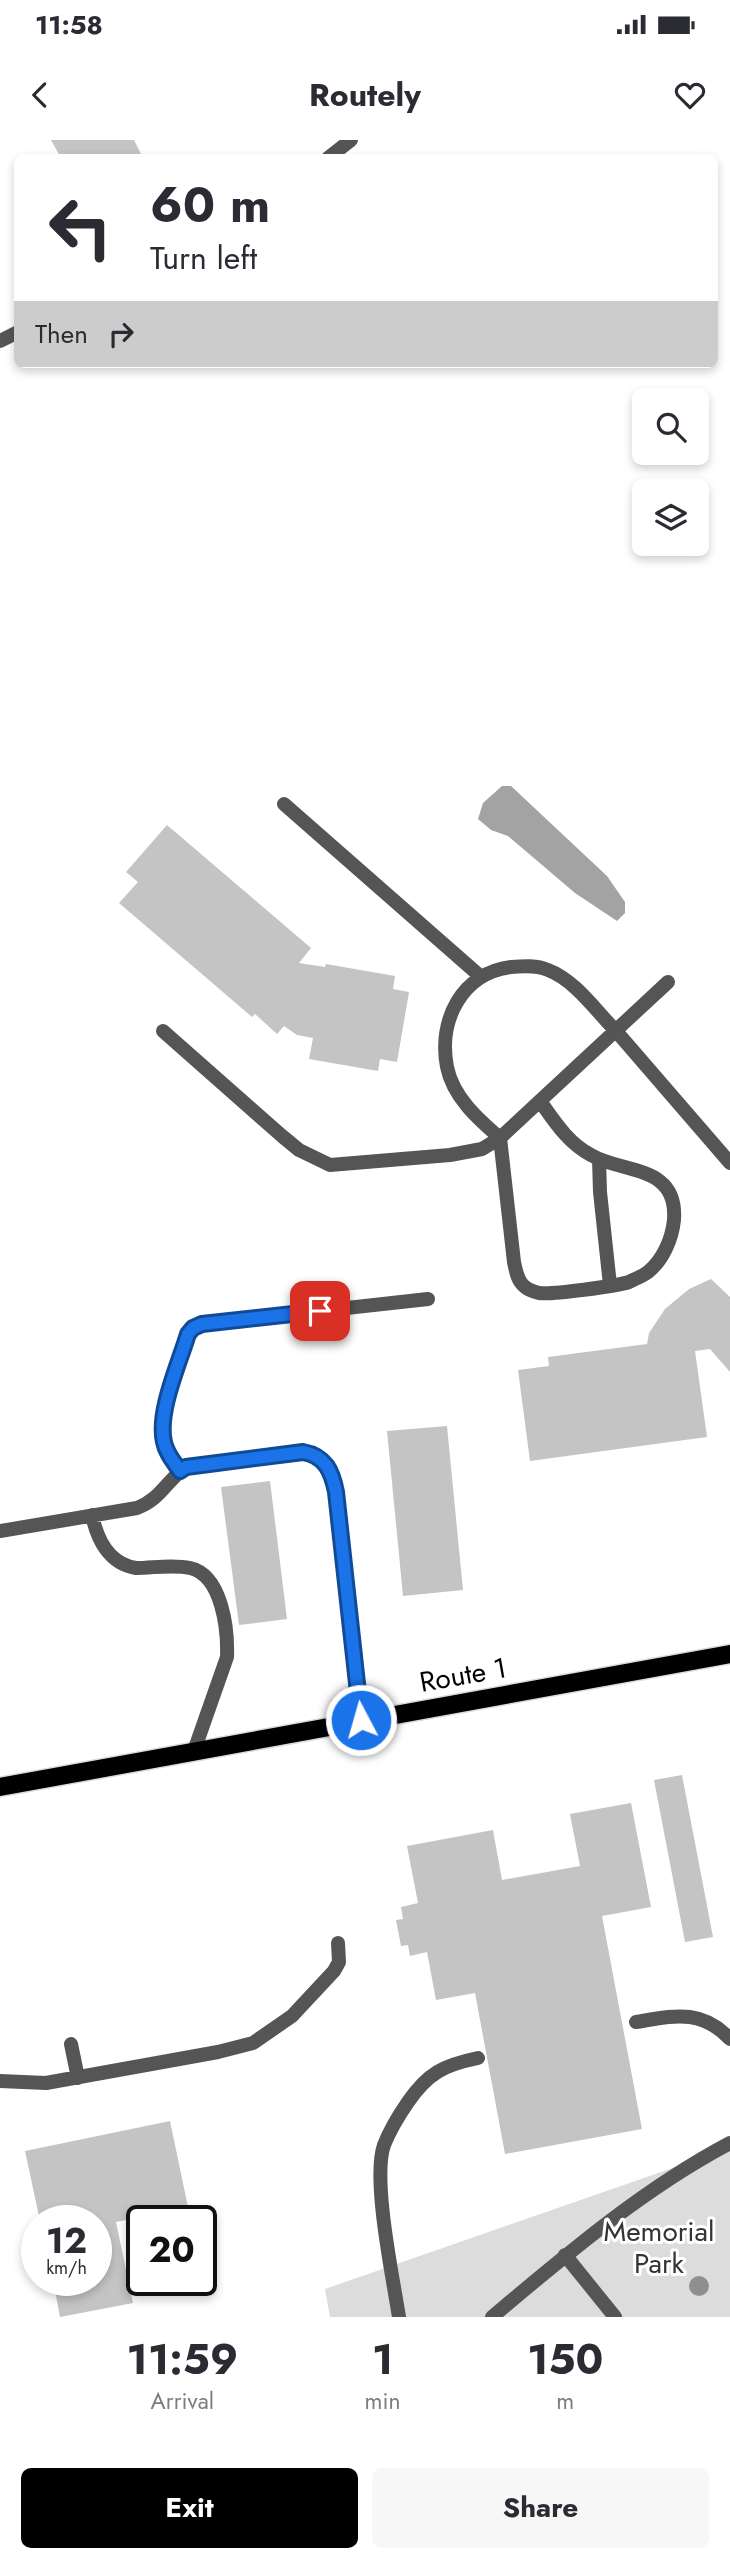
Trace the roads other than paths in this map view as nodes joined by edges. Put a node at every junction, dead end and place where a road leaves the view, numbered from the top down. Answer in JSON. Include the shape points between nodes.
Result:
{"nodes":[{"id":1,"x":351,"y":140,"type":"edge"},
{"id":2,"x":333,"y":154,"type":"edge"},
{"id":3,"x":284,"y":804,"type":"dead end"},
{"id":4,"x":480,"y":976,"type":"junction"},
{"id":5,"x":668,"y":982,"type":"dead end"},
{"id":6,"x":163,"y":1031,"type":"dead end"},
{"id":7,"x":616,"y":1031,"type":"junction"},
{"id":8,"x":540,"y":1101,"type":"junction"},
{"id":9,"x":500,"y":1138,"type":"junction"},
{"id":10,"x":599,"y":1159,"type":"junction"},
{"id":11,"x":730,"y":1163,"type":"edge"},
{"id":12,"x":611,"y":1285,"type":"junction"},
{"id":13,"x":428,"y":1300,"type":"dead end"},
{"id":14,"x":180,"y":1471,"type":"junction"},
{"id":15,"x":92,"y":1515,"type":"junction"},
{"id":16,"x":0,"y":1531,"type":"edge"},
{"id":17,"x":730,"y":1654,"type":"edge"},
{"id":18,"x":361,"y":1720,"type":"junction"},
{"id":19,"x":194,"y":1751,"type":"junction"},
{"id":20,"x":0,"y":1787,"type":"edge"},
{"id":21,"x":338,"y":1943,"type":"dead end"},
{"id":22,"x":636,"y":2022,"type":"dead end"},
{"id":23,"x":730,"y":2039,"type":"edge"},
{"id":24,"x":71,"y":2045,"type":"dead end"},
{"id":25,"x":478,"y":2058,"type":"dead end"},
{"id":26,"x":78,"y":2078,"type":"junction"},
{"id":27,"x":0,"y":2081,"type":"edge"},
{"id":28,"x":730,"y":2143,"type":"edge"},
{"id":29,"x":565,"y":2255,"type":"junction"},
{"id":30,"x":399,"y":2317,"type":"edge"},
{"id":31,"x":492,"y":2317,"type":"edge"},
{"id":32,"x":615,"y":2317,"type":"edge"}],
"edges":[{"from":1,"to":2,"type":"street"},
{"from":3,"to":4,"type":"street"},
{"from":4,"to":7,"type":"street","via":[[516,967],[547,969],[575,989]]},
{"from":4,"to":9,"type":"street","via":[[462,995],[449,1022],[447,1068],[470,1110]]},
{"from":5,"to":7,"type":"street"},
{"from":6,"to":9,"type":"street","via":[[299,1150],[330,1165],[459,1154],[482,1149]]},
{"from":7,"to":8,"type":"street"},
{"from":7,"to":11,"type":"street"},
{"from":8,"to":9,"type":"street"},
{"from":8,"to":10,"type":"street","via":[[575,1145]]},
{"from":9,"to":12,"type":"street","via":[[517,1276],[525,1287],[539,1293]]},
{"from":10,"to":12,"type":"street"},
{"from":10,"to":12,"type":"street","via":[[652,1174],[669,1194],[673,1208],[670,1237],[657,1263],[639,1277]]},
{"from":13,"to":14,"type":"street","via":[[193,1328],[163,1423],[164,1443]]},
{"from":14,"to":15,"type":"street","via":[[147,1504]]},
{"from":14,"to":18,"type":"street","via":[[303,1452],[327,1464],[336,1492]]},
{"from":15,"to":16,"type":"street"},
{"from":15,"to":19,"type":"street","via":[[98,1540],[117,1560],[136,1568],[191,1568],[211,1579],[218,1594],[227,1657]]},
{"from":17,"to":18,"type":"main road","name":"Route 1"},
{"from":18,"to":19,"type":"main road","name":"Route 1"},
{"from":19,"to":20,"type":"main road","name":"Route 1"},
{"from":21,"to":26,"type":"street","via":[[339,1962],[334,1971],[292,2016],[253,2042]]},
{"from":22,"to":23,"type":"street","via":[[699,2017]]},
{"from":24,"to":26,"type":"street"},
{"from":25,"to":30,"type":"street","via":[[435,2072],[403,2109],[383,2147],[381,2177]]},
{"from":26,"to":27,"type":"street","via":[[46,2083]]},
{"from":28,"to":29,"type":"street","via":[[661,2185]]},
{"from":29,"to":31,"type":"street"},
{"from":29,"to":32,"type":"street"}]}
